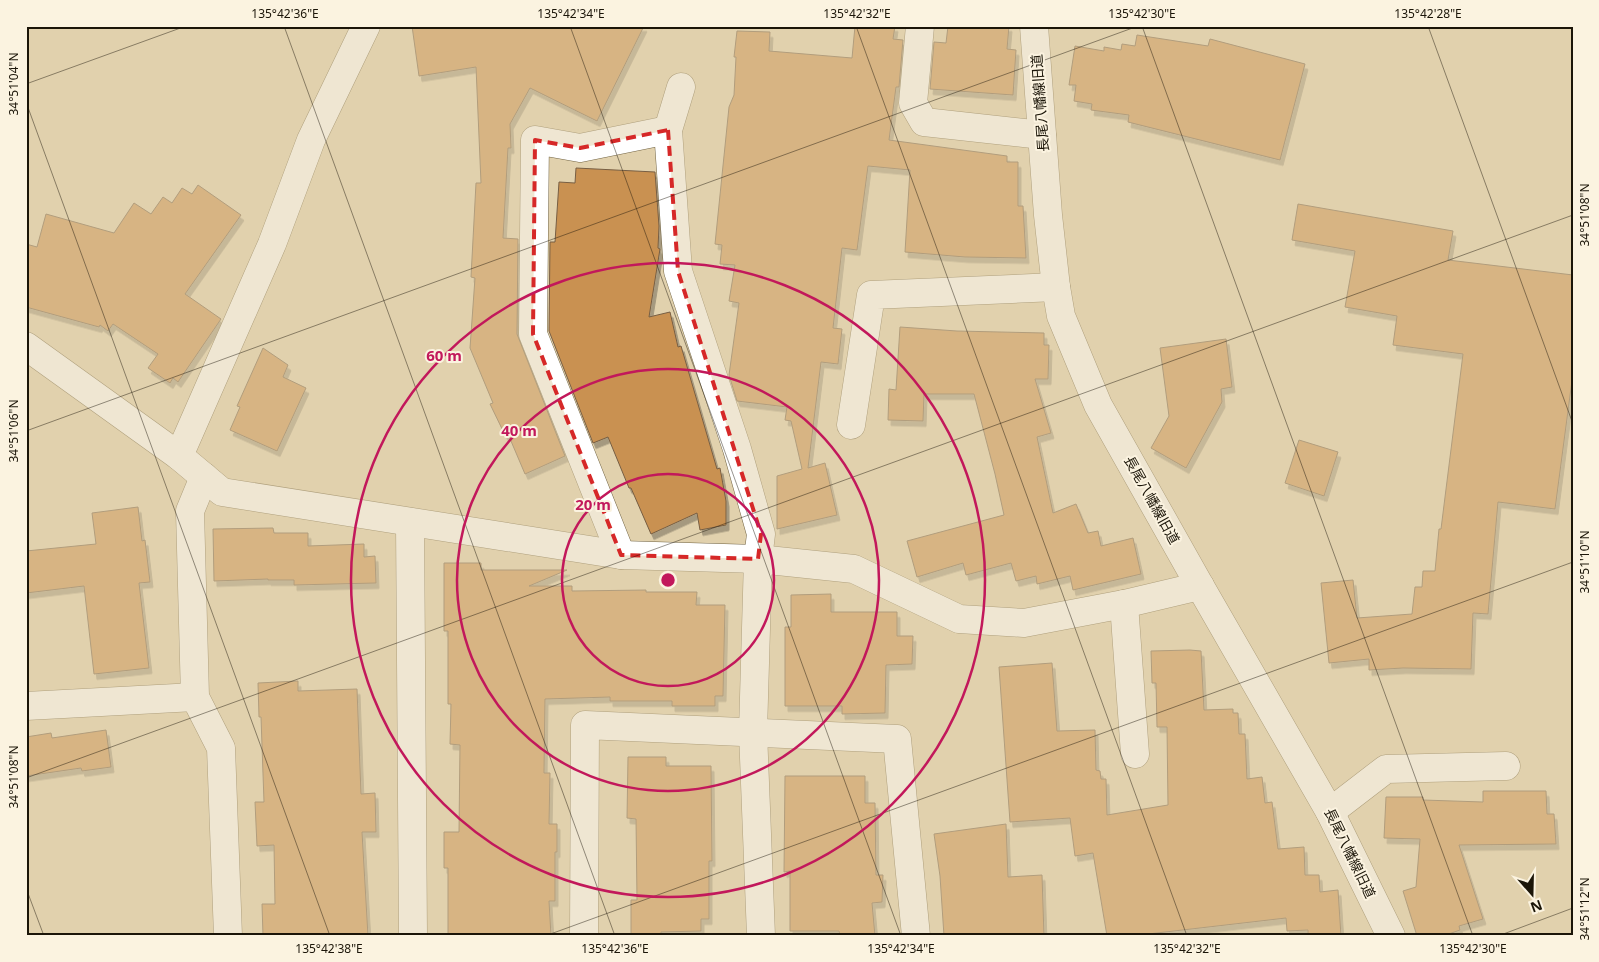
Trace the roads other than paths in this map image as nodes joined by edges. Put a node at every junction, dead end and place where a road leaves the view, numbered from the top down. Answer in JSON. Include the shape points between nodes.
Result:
{"nodes":[{"id":1,"x":366,"y":26,"type":"edge"},
{"id":2,"x":920,"y":26,"type":"edge"},
{"id":3,"x":1034,"y":26,"type":"edge"},
{"id":4,"x":681,"y":87,"type":"dead end"},
{"id":5,"x":668,"y":130,"type":"junction"},
{"id":6,"x":1042,"y":135,"type":"junction"},
{"id":7,"x":1056,"y":288,"type":"junction"},
{"id":8,"x":26,"y":346,"type":"edge"},
{"id":9,"x":851,"y":425,"type":"dead end"},
{"id":10,"x":179,"y":456,"type":"junction"},
{"id":11,"x":204,"y":477,"type":"junction"},
{"id":12,"x":410,"y":522,"type":"junction"},
{"id":13,"x":621,"y":555,"type":"junction"},
{"id":14,"x":758,"y":559,"type":"junction"},
{"id":15,"x":1200,"y":586,"type":"junction"},
{"id":16,"x":1124,"y":604,"type":"junction"},
{"id":17,"x":195,"y":697,"type":"junction"},
{"id":18,"x":26,"y":706,"type":"edge"},
{"id":19,"x":753,"y":732,"type":"junction"},
{"id":20,"x":1135,"y":754,"type":"dead end"},
{"id":21,"x":1506,"y":766,"type":"dead end"},
{"id":22,"x":1330,"y":812,"type":"junction"},
{"id":23,"x":228,"y":936,"type":"edge"},
{"id":24,"x":413,"y":936,"type":"edge"},
{"id":25,"x":584,"y":936,"type":"edge"},
{"id":26,"x":761,"y":936,"type":"edge"},
{"id":27,"x":916,"y":936,"type":"edge"},
{"id":28,"x":1391,"y":936,"type":"edge"}],
"edges":[{"from":1,"to":10,"type":"street","via":[[311,140],[272,244]]},
{"from":2,"to":6,"type":"street","via":[[914,103],[924,122]]},
{"from":3,"to":6,"type":"street","name":"長尾八幡線旧道"},
{"from":4,"to":5,"type":"street"},
{"from":5,"to":13,"type":"street","via":[[580,148],[535,140],[533,334]]},
{"from":5,"to":14,"type":"street","via":[[678,271],[737,448],[760,534]]},
{"from":6,"to":7,"type":"street","name":"長尾八幡線旧道"},
{"from":7,"to":9,"type":"street","via":[[872,295]]},
{"from":7,"to":15,"type":"street","name":"長尾八幡線旧道","via":[[1061,316],[1098,405]]},
{"from":8,"to":10,"type":"street"},
{"from":10,"to":11,"type":"street"},
{"from":11,"to":12,"type":"street","via":[[222,492]]},
{"from":11,"to":17,"type":"street","via":[[190,511]]},
{"from":12,"to":13,"type":"street"},
{"from":12,"to":24,"type":"street"},
{"from":13,"to":14,"type":"street"},
{"from":14,"to":16,"type":"street","via":[[854,569],[958,619],[1024,623]]},
{"from":14,"to":19,"type":"street"},
{"from":15,"to":16,"type":"street"},
{"from":15,"to":22,"type":"street","name":"長尾八幡線旧道"},
{"from":16,"to":20,"type":"street"},
{"from":17,"to":18,"type":"street"},
{"from":17,"to":23,"type":"street","via":[[221,748]]},
{"from":19,"to":25,"type":"street","via":[[585,725]]},
{"from":19,"to":26,"type":"street"},
{"from":19,"to":27,"type":"street","via":[[897,739]]},
{"from":21,"to":22,"type":"street","via":[[1386,769]]},
{"from":22,"to":28,"type":"street","name":"長尾八幡線旧道"}]}
